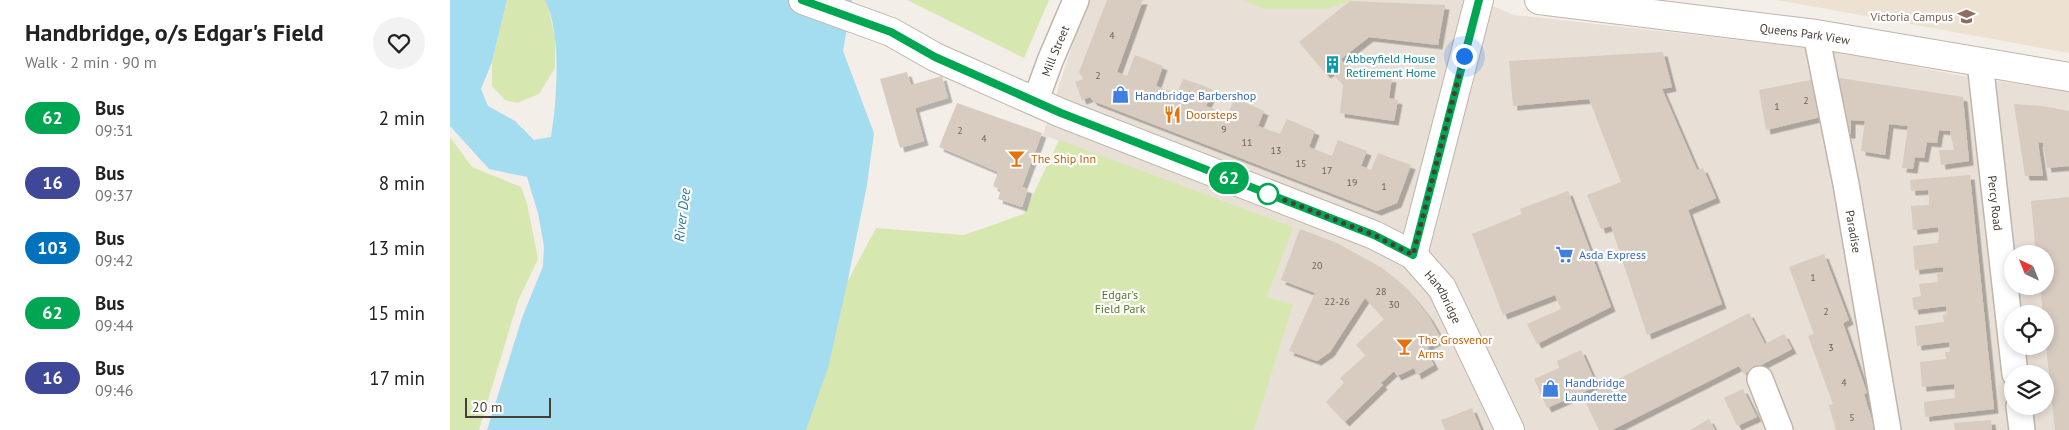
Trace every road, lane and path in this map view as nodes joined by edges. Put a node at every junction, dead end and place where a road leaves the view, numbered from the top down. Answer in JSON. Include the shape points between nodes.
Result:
{"nodes":[{"id":1,"x":802,"y":0,"type":"edge"},
{"id":2,"x":1076,"y":0,"type":"edge"},
{"id":3,"x":1479,"y":0,"type":"edge"},
{"id":4,"x":1539,"y":0,"type":"edge"},
{"id":5,"x":1816,"y":34,"type":"junction"},
{"id":6,"x":1980,"y":62,"type":"junction"},
{"id":7,"x":2069,"y":77,"type":"edge"},
{"id":8,"x":1035,"y":102,"type":"junction"},
{"id":9,"x":1413,"y":255,"type":"junction"},
{"id":10,"x":2014,"y":365,"type":"edge"},
{"id":11,"x":1760,"y":379,"type":"dead end"},
{"id":12,"x":2020,"y":415,"type":"edge"},
{"id":13,"x":1510,"y":430,"type":"edge"},
{"id":14,"x":1780,"y":430,"type":"edge"},
{"id":15,"x":1888,"y":430,"type":"edge"},
{"id":16,"x":2022,"y":430,"type":"edge"}],
"edges":[{"from":1,"to":8,"type":"street","name":"Handbridge","via":[[891,32],[935,57]]},
{"from":2,"to":8,"type":"street","name":"Mill Street"},
{"from":3,"to":9,"type":"street"},
{"from":4,"to":5,"type":"street","name":"Queens Park View"},
{"from":5,"to":6,"type":"street","name":"Queens Park View"},
{"from":5,"to":15,"type":"street","name":"Paradise","via":[[1846,184]]},
{"from":6,"to":7,"type":"street","name":"Queens Park View"},
{"from":6,"to":10,"type":"street","name":"Percy Road"},
{"from":8,"to":9,"type":"street","name":"Handbridge","via":[[1374,235]]},
{"from":9,"to":13,"type":"street","name":"Handbridge","via":[[1442,288]]},
{"from":11,"to":14,"type":"street"},
{"from":12,"to":16,"type":"street"}]}
